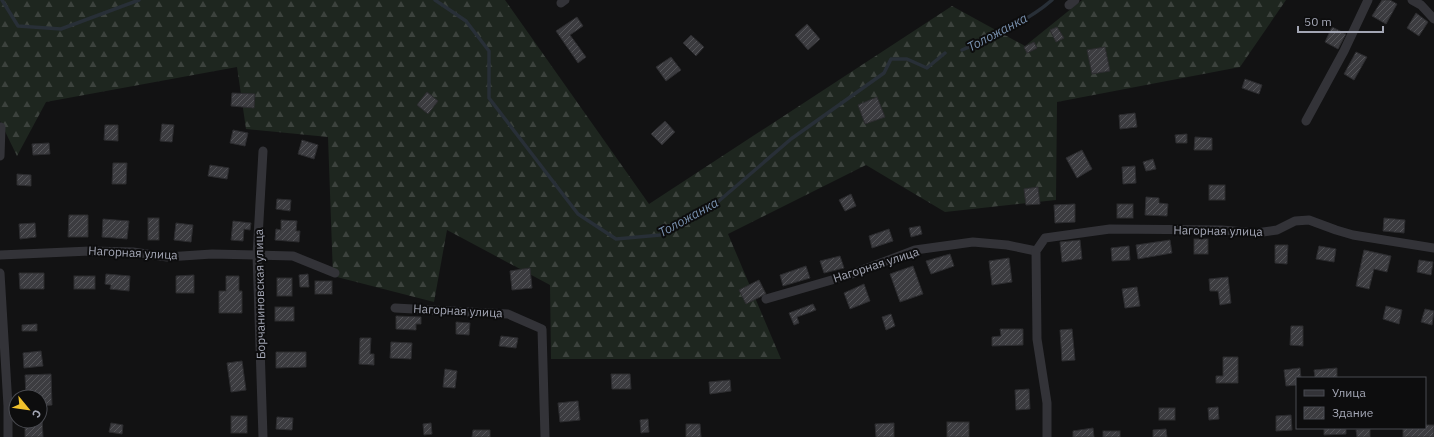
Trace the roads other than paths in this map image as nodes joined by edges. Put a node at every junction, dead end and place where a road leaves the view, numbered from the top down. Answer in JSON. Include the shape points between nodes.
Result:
{"nodes":[{"id":1,"x":1368,"y":0,"type":"edge"},
{"id":2,"x":1412,"y":0,"type":"edge"},
{"id":3,"x":1421,"y":3,"type":"edge"},
{"id":4,"x":1434,"y":19,"type":"edge"},
{"id":5,"x":1306,"y":120,"type":"dead end"},
{"id":6,"x":1,"y":127,"type":"edge"},
{"id":7,"x":264,"y":151,"type":"dead end"},
{"id":8,"x":0,"y":156,"type":"edge"},
{"id":9,"x":1434,"y":248,"type":"edge"},
{"id":10,"x":1036,"y":251,"type":"junction"},
{"id":11,"x":0,"y":255,"type":"edge"},
{"id":12,"x":257,"y":255,"type":"junction"},
{"id":13,"x":0,"y":273,"type":"edge"},
{"id":14,"x":335,"y":273,"type":"dead end"},
{"id":15,"x":766,"y":299,"type":"dead end"},
{"id":16,"x":394,"y":308,"type":"dead end"},
{"id":17,"x":8,"y":437,"type":"edge"},
{"id":18,"x":262,"y":437,"type":"edge"},
{"id":19,"x":545,"y":437,"type":"edge"},
{"id":20,"x":1047,"y":437,"type":"edge"}],
"edges":[{"from":1,"to":5,"type":"street","via":[[1344,51]]},
{"from":2,"to":3,"type":"street"},
{"from":3,"to":4,"type":"street"},
{"from":6,"to":8,"type":"street"},
{"from":7,"to":12,"type":"street","name":"Борчаниновская улица"},
{"from":9,"to":10,"type":"street","name":"Нагорная улица","via":[[1353,235],[1309,220],[1295,221],[1277,230],[1256,233],[1222,230],[1110,229],[1045,238]]},
{"from":10,"to":15,"type":"street","name":"Нагорная улица","via":[[972,242],[914,250],[849,275]]},
{"from":10,"to":20,"type":"street","via":[[1037,340],[1047,403]]},
{"from":11,"to":12,"type":"street","name":"Нагорная улица","via":[[90,251],[133,252],[167,257]]},
{"from":12,"to":14,"type":"street","name":"Нагорная улица","via":[[293,256]]},
{"from":12,"to":18,"type":"street","name":"Борчаниновская улица"},
{"from":13,"to":17,"type":"street"},
{"from":16,"to":19,"type":"street","name":"Нагорная улица","via":[[508,314],[542,329]]}]}
